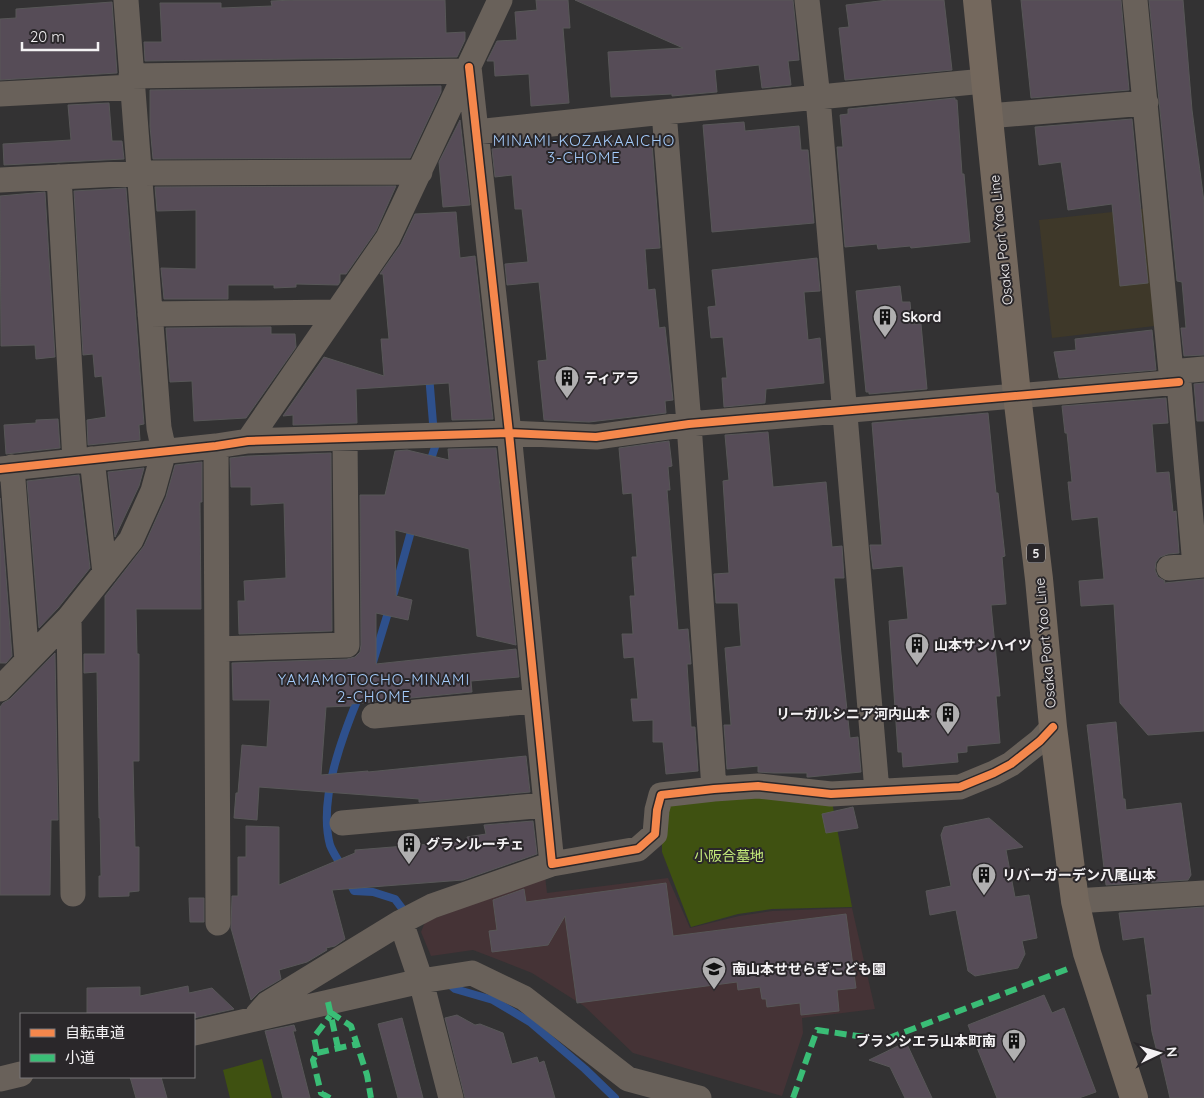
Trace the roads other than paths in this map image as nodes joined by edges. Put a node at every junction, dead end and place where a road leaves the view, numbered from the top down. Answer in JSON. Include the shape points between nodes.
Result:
{"nodes":[{"id":1,"x":126,"y":0,"type":"edge"},
{"id":2,"x":500,"y":0,"type":"edge"},
{"id":3,"x":807,"y":0,"type":"edge"},
{"id":4,"x":977,"y":0,"type":"edge"},
{"id":5,"x":1135,"y":0,"type":"edge"},
{"id":6,"x":468,"y":69,"type":"junction"},
{"id":7,"x":131,"y":81,"type":"junction"},
{"id":8,"x":984,"y":81,"type":"junction"},
{"id":9,"x":0,"y":94,"type":"edge"},
{"id":10,"x":818,"y":98,"type":"junction"},
{"id":11,"x":1146,"y":103,"type":"junction"},
{"id":12,"x":664,"y":112,"type":"junction"},
{"id":13,"x":988,"y":116,"type":"junction"},
{"id":14,"x":476,"y":132,"type":"junction"},
{"id":15,"x":420,"y":172,"type":"junction"},
{"id":16,"x":138,"y":173,"type":"junction"},
{"id":17,"x":59,"y":177,"type":"junction"},
{"id":18,"x":0,"y":180,"type":"edge"},
{"id":19,"x":337,"y":312,"type":"junction"},
{"id":20,"x":150,"y":314,"type":"junction"},
{"id":21,"x":1204,"y":368,"type":"edge"},
{"id":22,"x":1179,"y":376,"type":"junction"},
{"id":23,"x":1017,"y":395,"type":"junction"},
{"id":24,"x":845,"y":410,"type":"junction"},
{"id":25,"x":689,"y":424,"type":"junction"},
{"id":26,"x":509,"y":433,"type":"junction"},
{"id":27,"x":345,"y":438,"type":"junction"},
{"id":28,"x":248,"y":441,"type":"junction"},
{"id":29,"x":1194,"y":443,"type":"edge"},
{"id":30,"x":216,"y":446,"type":"junction"},
{"id":31,"x":164,"y":451,"type":"junction"},
{"id":32,"x":84,"y":460,"type":"junction"},
{"id":33,"x":6,"y":468,"type":"edge"},
{"id":34,"x":1200,"y":565,"type":"edge"},
{"id":35,"x":1169,"y":568,"type":"dead end"},
{"id":36,"x":105,"y":573,"type":"junction"},
{"id":37,"x":69,"y":618,"type":"junction"},
{"id":38,"x":217,"y":649,"type":"junction"},
{"id":39,"x":26,"y":661,"type":"junction"},
{"id":40,"x":0,"y":689,"type":"edge"},
{"id":41,"x":535,"y":701,"type":"junction"},
{"id":42,"x":374,"y":716,"type":"dead end"},
{"id":43,"x":1052,"y":727,"type":"junction"},
{"id":44,"x":714,"y":789,"type":"junction"},
{"id":45,"x":878,"y":791,"type":"junction"},
{"id":46,"x":546,"y":805,"type":"junction"},
{"id":47,"x":342,"y":823,"type":"dead end"},
{"id":48,"x":552,"y":864,"type":"junction"},
{"id":49,"x":1204,"y":893,"type":"edge"},
{"id":50,"x":73,"y":894,"type":"dead end"},
{"id":51,"x":1074,"y":901,"type":"junction"},
{"id":52,"x":401,"y":922,"type":"junction"},
{"id":53,"x":218,"y":924,"type":"dead end"},
{"id":54,"x":420,"y":981,"type":"junction"},
{"id":55,"x":252,"y":1019,"type":"junction"},
{"id":56,"x":195,"y":1033,"type":"edge"},
{"id":57,"x":20,"y":1074,"type":"edge"},
{"id":58,"x":0,"y":1079,"type":"edge"},
{"id":59,"x":451,"y":1098,"type":"edge"},
{"id":60,"x":699,"y":1098,"type":"edge"},
{"id":61,"x":1134,"y":1098,"type":"edge"}],
"edges":[{"from":1,"to":7,"type":"street"},
{"from":2,"to":6,"type":"street"},
{"from":3,"to":10,"type":"street"},
{"from":4,"to":8,"type":"main road","name":"Osaka Port Yao Line","number":"5"},
{"from":5,"to":11,"type":"street"},
{"from":6,"to":7,"type":"street"},
{"from":6,"to":14,"type":"street"},
{"from":6,"to":15,"type":"street"},
{"from":7,"to":9,"type":"street"},
{"from":7,"to":16,"type":"street"},
{"from":8,"to":10,"type":"street"},
{"from":8,"to":13,"type":"main road","name":"Osaka Port Yao Line","number":"5"},
{"from":10,"to":12,"type":"street"},
{"from":10,"to":24,"type":"street"},
{"from":11,"to":13,"type":"street"},
{"from":11,"to":22,"type":"street","via":[[1171,372]]},
{"from":12,"to":14,"type":"street"},
{"from":12,"to":25,"type":"street"},
{"from":13,"to":23,"type":"main road","name":"Osaka Port Yao Line","number":"5"},
{"from":14,"to":26,"type":"street"},
{"from":15,"to":16,"type":"street"},
{"from":15,"to":19,"type":"street","via":[[388,238]]},
{"from":16,"to":17,"type":"street"},
{"from":16,"to":20,"type":"street"},
{"from":17,"to":18,"type":"street"},
{"from":17,"to":32,"type":"street"},
{"from":19,"to":20,"type":"street"},
{"from":19,"to":28,"type":"street"},
{"from":20,"to":31,"type":"street","via":[[159,428]]},
{"from":21,"to":22,"type":"street"},
{"from":22,"to":23,"type":"street"},
{"from":22,"to":29,"type":"street"},
{"from":23,"to":24,"type":"street"},
{"from":23,"to":43,"type":"main road","name":"Osaka Port Yao Line","number":"5","via":[[1039,579]]},
{"from":24,"to":25,"type":"street"},
{"from":24,"to":45,"type":"street"},
{"from":25,"to":26,"type":"street","via":[[596,437]]},
{"from":25,"to":44,"type":"street"},
{"from":26,"to":27,"type":"street"},
{"from":26,"to":41,"type":"street"},
{"from":27,"to":28,"type":"street"},
{"from":27,"to":38,"type":"street","via":[[347,645]]},
{"from":28,"to":30,"type":"street"},
{"from":29,"to":34,"type":"street"},
{"from":30,"to":31,"type":"street"},
{"from":30,"to":38,"type":"street"},
{"from":31,"to":32,"type":"street"},
{"from":31,"to":36,"type":"street","via":[[153,491],[131,540]]},
{"from":32,"to":33,"type":"street"},
{"from":32,"to":36,"type":"street"},
{"from":33,"to":39,"type":"street"},
{"from":34,"to":35,"type":"street"},
{"from":36,"to":37,"type":"street"},
{"from":37,"to":39,"type":"street"},
{"from":37,"to":50,"type":"street"},
{"from":38,"to":53,"type":"street"},
{"from":39,"to":40,"type":"street"},
{"from":41,"to":42,"type":"street"},
{"from":41,"to":46,"type":"street"},
{"from":43,"to":45,"type":"street","via":[[1011,764],[977,781],[960,787]]},
{"from":43,"to":51,"type":"main road","name":"Osaka Port Yao Line","number":"5"},
{"from":44,"to":45,"type":"street","via":[[758,786],[831,794]]},
{"from":44,"to":48,"type":"street","via":[[661,795],[655,834],[638,849]]},
{"from":46,"to":47,"type":"street"},
{"from":46,"to":48,"type":"street"},
{"from":48,"to":52,"type":"street","via":[[432,906]]},
{"from":49,"to":51,"type":"street"},
{"from":51,"to":61,"type":"main road","name":"Osaka Port Yao Line","number":"5"},
{"from":52,"to":54,"type":"street"},
{"from":52,"to":55,"type":"street","via":[[267,1004]]},
{"from":54,"to":55,"type":"street"},
{"from":54,"to":59,"type":"street"},
{"from":54,"to":60,"type":"street","via":[[472,972],[524,998],[628,1079]]},
{"from":55,"to":56,"type":"street"},
{"from":57,"to":58,"type":"street"}]}
